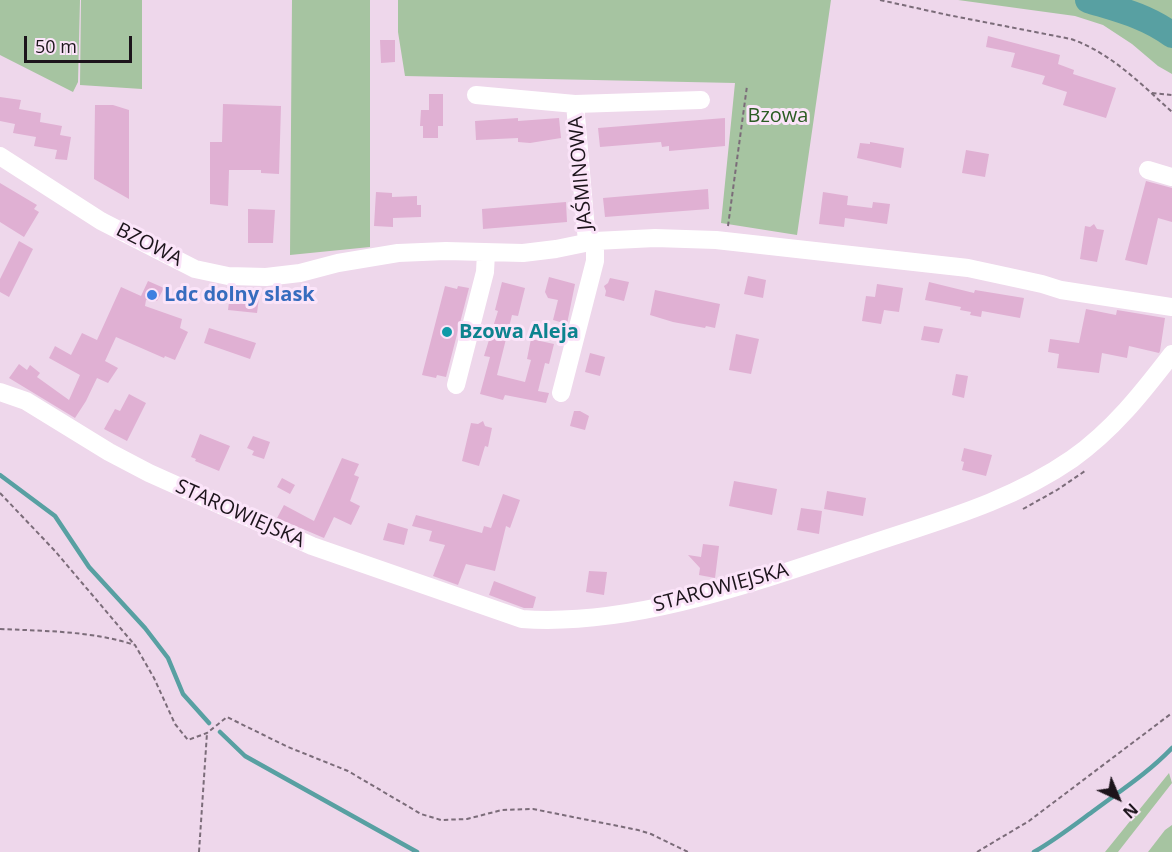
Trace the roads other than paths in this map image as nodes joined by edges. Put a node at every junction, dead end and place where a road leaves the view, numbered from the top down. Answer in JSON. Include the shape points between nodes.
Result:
{"nodes":[{"id":1,"x":476,"y":95,"type":"dead end"},
{"id":2,"x":701,"y":100,"type":"dead end"},
{"id":3,"x":575,"y":104,"type":"junction"},
{"id":4,"x":0,"y":156,"type":"edge"},
{"id":5,"x":1148,"y":170,"type":"dead end"},
{"id":6,"x":1172,"y":177,"type":"edge"},
{"id":7,"x":591,"y":241,"type":"junction"},
{"id":8,"x":486,"y":253,"type":"junction"},
{"id":9,"x":1172,"y":307,"type":"edge"},
{"id":10,"x":1172,"y":354,"type":"edge"},
{"id":11,"x":456,"y":385,"type":"dead end"},
{"id":12,"x":0,"y":392,"type":"edge"},
{"id":13,"x":561,"y":393,"type":"dead end"}],
"edges":[{"from":1,"to":3,"type":"street"},
{"from":2,"to":3,"type":"street"},
{"from":3,"to":7,"type":"street","name":"JAŚMINOWA"},
{"from":4,"to":8,"type":"street","name":"BZOWA","via":[[101,221],[195,269],[211,273],[266,276],[398,253]]},
{"from":5,"to":6,"type":"street"},
{"from":7,"to":8,"type":"street","name":"BZOWA","via":[[523,253]]},
{"from":7,"to":9,"type":"street","name":"BZOWA","via":[[655,238],[726,242],[968,268],[1061,290]]},
{"from":7,"to":13,"type":"street","name":"JAŚMINOWA","via":[[595,261]]},
{"from":8,"to":11,"type":"street"},
{"from":10,"to":12,"type":"street","name":"STAROWIEJSKA","via":[[1134,403],[1072,459],[1031,484],[968,512],[687,602],[611,615],[541,621],[500,612],[312,546],[149,473],[26,401]]}]}
